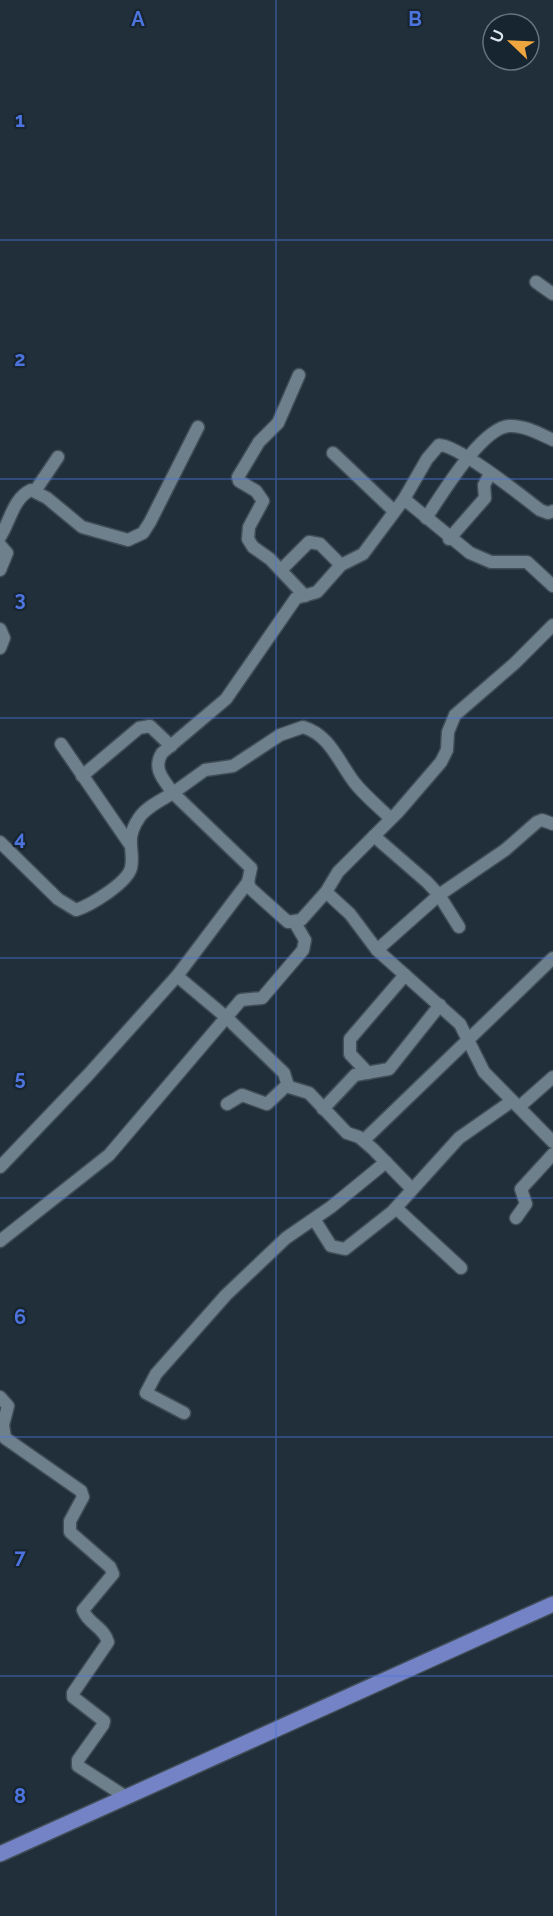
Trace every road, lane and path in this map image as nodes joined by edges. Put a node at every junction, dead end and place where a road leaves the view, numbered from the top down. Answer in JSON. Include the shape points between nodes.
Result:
{"nodes":[{"id":1,"x":536,"y":282,"type":"dead end"},
{"id":2,"x":553,"y":294,"type":"edge"},
{"id":3,"x":299,"y":375,"type":"dead end"},
{"id":4,"x":198,"y":427,"type":"dead end"},
{"id":5,"x":553,"y":440,"type":"edge"},
{"id":6,"x":333,"y":453,"type":"dead end"},
{"id":7,"x":58,"y":457,"type":"dead end"},
{"id":8,"x":467,"y":458,"type":"junction"},
{"id":9,"x":490,"y":474,"type":"junction"},
{"id":10,"x":35,"y":491,"type":"junction"},
{"id":11,"x":404,"y":499,"type":"junction"},
{"id":12,"x":394,"y":511,"type":"junction"},
{"id":13,"x":553,"y":511,"type":"edge"},
{"id":14,"x":426,"y":518,"type":"junction"},
{"id":15,"x":0,"y":537,"type":"edge"},
{"id":16,"x":449,"y":538,"type":"junction"},
{"id":17,"x":0,"y":545,"type":"edge"},
{"id":18,"x":341,"y":565,"type":"junction"},
{"id":19,"x":0,"y":570,"type":"edge"},
{"id":20,"x":281,"y":570,"type":"junction"},
{"id":21,"x":553,"y":586,"type":"edge"},
{"id":22,"x":305,"y":596,"type":"junction"},
{"id":23,"x":553,"y":625,"type":"edge"},
{"id":24,"x":0,"y":629,"type":"edge"},
{"id":25,"x":0,"y":648,"type":"edge"},
{"id":26,"x":61,"y":744,"type":"dead end"},
{"id":27,"x":171,"y":746,"type":"junction"},
{"id":28,"x":82,"y":777,"type":"junction"},
{"id":29,"x":173,"y":793,"type":"junction"},
{"id":30,"x":391,"y":819,"type":"junction"},
{"id":31,"x":553,"y":824,"type":"edge"},
{"id":32,"x":375,"y":836,"type":"junction"},
{"id":33,"x":0,"y":842,"type":"edge"},
{"id":34,"x":129,"y":843,"type":"junction"},
{"id":35,"x":248,"y":882,"type":"junction"},
{"id":36,"x":326,"y":892,"type":"junction"},
{"id":37,"x":439,"y":895,"type":"junction"},
{"id":38,"x":295,"y":923,"type":"junction"},
{"id":39,"x":459,"y":927,"type":"dead end"},
{"id":40,"x":377,"y":950,"type":"junction"},
{"id":41,"x":553,"y":958,"type":"edge"},
{"id":42,"x":405,"y":975,"type":"junction"},
{"id":43,"x":177,"y":976,"type":"junction"},
{"id":44,"x":440,"y":1005,"type":"junction"},
{"id":45,"x":226,"y":1017,"type":"junction"},
{"id":46,"x":468,"y":1040,"type":"junction"},
{"id":47,"x":368,"y":1073,"type":"junction"},
{"id":48,"x":553,"y":1077,"type":"edge"},
{"id":49,"x":288,"y":1086,"type":"junction"},
{"id":50,"x":226,"y":1104,"type":"dead end"},
{"id":51,"x":516,"y":1104,"type":"junction"},
{"id":52,"x":323,"y":1109,"type":"junction"},
{"id":53,"x":364,"y":1140,"type":"junction"},
{"id":54,"x":553,"y":1142,"type":"edge"},
{"id":55,"x":553,"y":1154,"type":"edge"},
{"id":56,"x":386,"y":1162,"type":"junction"},
{"id":57,"x":0,"y":1167,"type":"edge"},
{"id":58,"x":412,"y":1189,"type":"junction"},
{"id":59,"x":396,"y":1208,"type":"junction"},
{"id":60,"x":516,"y":1218,"type":"dead end"},
{"id":61,"x":314,"y":1219,"type":"junction"},
{"id":62,"x":0,"y":1241,"type":"edge"},
{"id":63,"x":461,"y":1268,"type":"dead end"},
{"id":64,"x":0,"y":1397,"type":"edge"},
{"id":65,"x":184,"y":1413,"type":"dead end"},
{"id":66,"x":553,"y":1604,"type":"edge"},
{"id":67,"x":126,"y":1797,"type":"junction"},
{"id":68,"x":0,"y":1854,"type":"edge"}],
"edges":[{"from":1,"to":2,"type":"street"},
{"from":3,"to":20,"type":"street","via":[[278,423],[259,442],[238,477],[263,501],[249,527],[248,539]]},
{"from":4,"to":10,"type":"street","via":[[150,522],[136,538],[128,540],[82,527]]},
{"from":5,"to":8,"type":"street","via":[[509,426],[496,430]]},
{"from":6,"to":12,"type":"street"},
{"from":7,"to":10,"type":"street"},
{"from":8,"to":9,"type":"street"},
{"from":8,"to":11,"type":"street","via":[[449,446],[439,445]]},
{"from":8,"to":14,"type":"street"},
{"from":9,"to":13,"type":"street","via":[[540,510]]},
{"from":9,"to":16,"type":"street","via":[[484,485],[485,498]]},
{"from":10,"to":15,"type":"street","via":[[21,496]]},
{"from":11,"to":12,"type":"street"},
{"from":11,"to":14,"type":"street"},
{"from":12,"to":18,"type":"street","via":[[363,554]]},
{"from":14,"to":16,"type":"street"},
{"from":16,"to":21,"type":"street","via":[[470,554],[491,562],[527,562]]},
{"from":17,"to":19,"type":"street","via":[[6,553]]},
{"from":18,"to":20,"type":"street","via":[[320,544],[309,542]]},
{"from":18,"to":22,"type":"street","via":[[317,592]]},
{"from":20,"to":22,"type":"street"},
{"from":22,"to":27,"type":"street","via":[[296,598],[226,699]]},
{"from":23,"to":30,"type":"street","via":[[455,715],[441,762]]},
{"from":24,"to":25,"type":"street","via":[[4,638]]},
{"from":26,"to":28,"type":"street"},
{"from":27,"to":28,"type":"street","via":[[150,726],[139,728]]},
{"from":27,"to":29,"type":"street","via":[[157,763]]},
{"from":28,"to":34,"type":"street"},
{"from":29,"to":30,"type":"street","via":[[205,770],[233,766],[280,735],[303,727],[328,743],[355,784]]},
{"from":29,"to":34,"type":"street","via":[[140,817]]},
{"from":29,"to":35,"type":"street","via":[[251,868]]},
{"from":30,"to":32,"type":"street"},
{"from":31,"to":37,"type":"street","via":[[537,822]]},
{"from":32,"to":36,"type":"street","via":[[338,872]]},
{"from":32,"to":37,"type":"street"},
{"from":33,"to":34,"type":"street","via":[[58,899],[76,910],[110,891],[127,876],[132,866]]},
{"from":35,"to":38,"type":"street","via":[[266,905]]},
{"from":35,"to":43,"type":"street"},
{"from":36,"to":38,"type":"street"},
{"from":36,"to":40,"type":"street","via":[[350,914]]},
{"from":37,"to":39,"type":"street"},
{"from":37,"to":40,"type":"street"},
{"from":38,"to":45,"type":"street","via":[[305,940],[303,950],[262,998],[241,1000]]},
{"from":40,"to":42,"type":"street"},
{"from":41,"to":46,"type":"street"},
{"from":42,"to":44,"type":"street"},
{"from":42,"to":47,"type":"street","via":[[350,1039],[350,1054]]},
{"from":43,"to":45,"type":"street"},
{"from":43,"to":57,"type":"street"},
{"from":44,"to":46,"type":"street","via":[[460,1024]]},
{"from":44,"to":47,"type":"street","via":[[389,1069]]},
{"from":45,"to":49,"type":"street","via":[[284,1073]]},
{"from":45,"to":62,"type":"street","via":[[109,1155]]},
{"from":46,"to":51,"type":"street","via":[[484,1072]]},
{"from":46,"to":53,"type":"street"},
{"from":47,"to":52,"type":"street","via":[[355,1076]]},
{"from":48,"to":51,"type":"street"},
{"from":49,"to":50,"type":"street","via":[[283,1086],[267,1104],[242,1095]]},
{"from":49,"to":52,"type":"street","via":[[309,1093]]},
{"from":51,"to":54,"type":"street"},
{"from":51,"to":58,"type":"street","via":[[459,1138]]},
{"from":52,"to":53,"type":"street","via":[[347,1133]]},
{"from":53,"to":56,"type":"street"},
{"from":55,"to":60,"type":"street","via":[[521,1189],[526,1204]]},
{"from":56,"to":58,"type":"street"},
{"from":56,"to":61,"type":"street"},
{"from":58,"to":59,"type":"street"},
{"from":59,"to":61,"type":"street","via":[[340,1250],[332,1246]]},
{"from":59,"to":63,"type":"street"},
{"from":61,"to":65,"type":"street","via":[[286,1238],[226,1295],[156,1374],[146,1393]]},
{"from":64,"to":67,"type":"street","via":[[8,1406],[3,1425],[5,1438],[81,1491],[81,1504],[70,1521],[70,1532],[111,1567],[113,1574],[83,1610],[85,1617],[104,1632],[108,1642],[73,1697],[104,1721],[78,1760],[78,1766]]},
{"from":66,"to":67,"type":"main road"},
{"from":67,"to":68,"type":"main road"}]}
